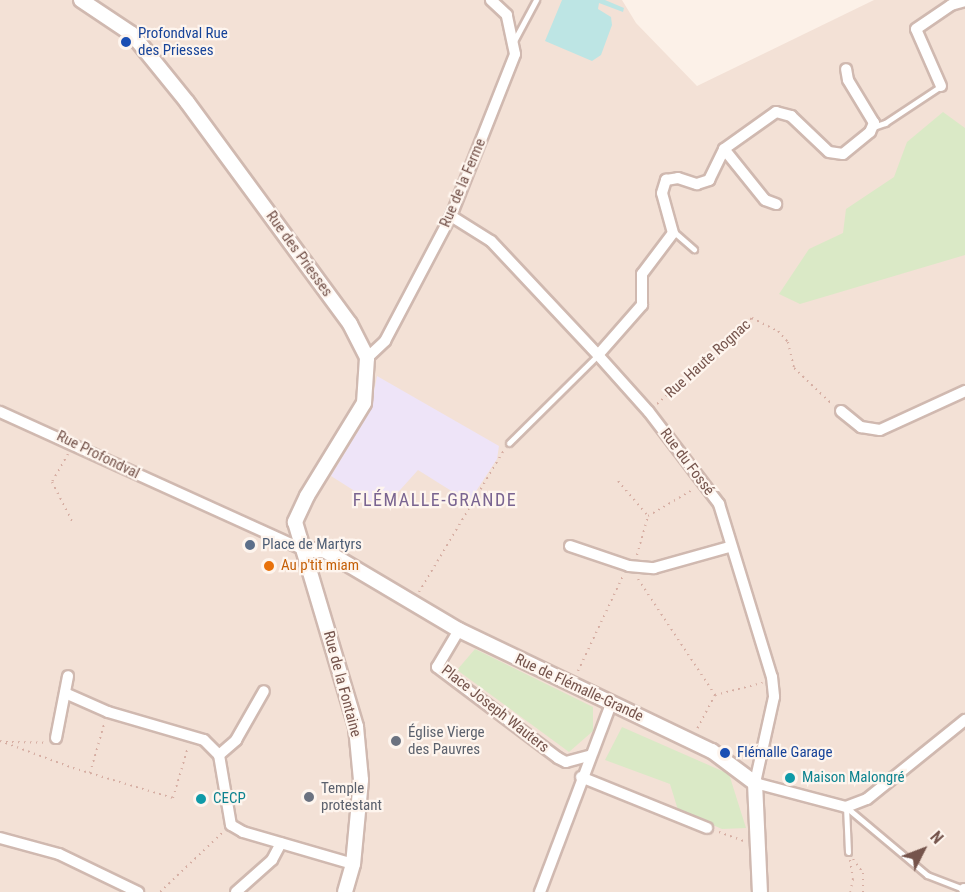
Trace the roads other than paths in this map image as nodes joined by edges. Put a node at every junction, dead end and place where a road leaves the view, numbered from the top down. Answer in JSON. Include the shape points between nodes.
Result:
{"nodes":[{"id":1,"x":81,"y":0,"type":"edge"},
{"id":2,"x":491,"y":0,"type":"edge"},
{"id":3,"x":536,"y":0,"type":"edge"},
{"id":4,"x":965,"y":1,"type":"edge"},
{"id":5,"x":513,"y":43,"type":"junction"},
{"id":6,"x":846,"y":69,"type":"dead end"},
{"id":7,"x":941,"y":86,"type":"joint"},
{"id":8,"x":873,"y":126,"type":"junction"},
{"id":9,"x":724,"y":149,"type":"junction"},
{"id":10,"x":776,"y":204,"type":"dead end"},
{"id":11,"x":451,"y":216,"type":"junction"},
{"id":12,"x":674,"y":231,"type":"junction"},
{"id":13,"x":694,"y":249,"type":"dead end"},
{"id":14,"x":598,"y":355,"type":"junction"},
{"id":15,"x":367,"y":358,"type":"junction"},
{"id":16,"x":965,"y":391,"type":"edge"},
{"id":17,"x":841,"y":411,"type":"road end"},
{"id":18,"x":0,"y":412,"type":"edge"},
{"id":19,"x":509,"y":443,"type":"road end"},
{"id":20,"x":570,"y":546,"type":"dead end"},
{"id":21,"x":729,"y":547,"type":"junction"},
{"id":22,"x":304,"y":550,"type":"junction"},
{"id":23,"x":459,"y":630,"type":"junction"},
{"id":24,"x":68,"y":676,"type":"dead end"},
{"id":25,"x":264,"y":691,"type":"dead end"},
{"id":26,"x":65,"y":693,"type":"junction"},
{"id":27,"x":611,"y":704,"type":"junction"},
{"id":28,"x":965,"y":720,"type":"edge"},
{"id":29,"x":56,"y":738,"type":"road end"},
{"id":30,"x":219,"y":755,"type":"junction"},
{"id":31,"x":589,"y":756,"type":"junction"},
{"id":32,"x":581,"y":777,"type":"junction"},
{"id":33,"x":755,"y":783,"type":"junction"},
{"id":34,"x":846,"y":807,"type":"junction"},
{"id":35,"x":707,"y":828,"type":"road end"},
{"id":36,"x":0,"y":838,"type":"edge"},
{"id":37,"x":281,"y":843,"type":"junction"},
{"id":38,"x":848,"y":852,"type":"road end"},
{"id":39,"x":353,"y":864,"type":"junction"},
{"id":40,"x":964,"y":890,"type":"edge"},
{"id":41,"x":138,"y":892,"type":"edge"},
{"id":42,"x":236,"y":892,"type":"edge"},
{"id":43,"x":345,"y":892,"type":"edge"},
{"id":44,"x":540,"y":892,"type":"edge"},
{"id":45,"x":760,"y":892,"type":"edge"}],
"edges":[{"from":1,"to":15,"type":"street","name":"Rue des Priesses","via":[[132,34],[188,102],[350,324]]},
{"from":2,"to":5,"type":"street","name":"Rue de la Ferme","via":[[507,15]]},
{"from":3,"to":5,"type":"lane"},
{"from":4,"to":7,"type":"street","via":[[951,5],[916,29]]},
{"from":5,"to":11,"type":"street","name":"Rue de la Ferme","via":[[515,54]]},
{"from":6,"to":8,"type":"street"},
{"from":7,"to":8,"type":"lane","via":[[885,123]]},
{"from":8,"to":9,"type":"street","via":[[847,151],[833,155],[791,117],[776,112]]},
{"from":9,"to":10,"type":"street","via":[[765,200]]},
{"from":9,"to":12,"type":"street","via":[[706,182],[697,184],[674,177],[663,184],[662,193]]},
{"from":11,"to":14,"type":"street","name":"Rue du Fossé","via":[[490,241]]},
{"from":11,"to":15,"type":"street","name":"Rue de la Ferme","via":[[385,341]]},
{"from":12,"to":13,"type":"lane"},
{"from":12,"to":14,"type":"street","via":[[642,274],[642,305]]},
{"from":14,"to":19,"type":"lane"},
{"from":14,"to":21,"type":"street","name":"Rue du Fossé","via":[[705,483],[718,504]]},
{"from":15,"to":22,"type":"street","via":[[364,403],[295,522]]},
{"from":16,"to":17,"type":"street","via":[[880,429],[861,427]]},
{"from":18,"to":22,"type":"street","name":"Rue Profondval"},
{"from":20,"to":21,"type":"street","via":[[632,566],[654,568]]},
{"from":21,"to":33,"type":"street","name":"Rue du Fossé","via":[[773,680],[774,696]]},
{"from":22,"to":23,"type":"street","name":"Rue de Flémalle-Grande","via":[[324,550]]},
{"from":22,"to":39,"type":"street","name":"Rue de la Fontaine","via":[[356,727],[361,780]]},
{"from":23,"to":27,"type":"street","name":"Rue de Flémalle-Grande"},
{"from":23,"to":31,"type":"street","name":"Place Joseph Wauters","via":[[437,667],[558,758],[566,762]]},
{"from":24,"to":26,"type":"street"},
{"from":25,"to":30,"type":"street","via":[[233,745]]},
{"from":26,"to":29,"type":"street"},
{"from":26,"to":30,"type":"street","via":[[108,712],[212,744]]},
{"from":27,"to":31,"type":"street"},
{"from":27,"to":33,"type":"street","name":"Rue de Flémalle-Grande","via":[[712,751]]},
{"from":28,"to":34,"type":"street","via":[[867,799]]},
{"from":30,"to":37,"type":"street","via":[[231,825]]},
{"from":31,"to":32,"type":"street"},
{"from":32,"to":35,"type":"street"},
{"from":32,"to":44,"type":"street"},
{"from":33,"to":34,"type":"street"},
{"from":33,"to":45,"type":"street"},
{"from":34,"to":38,"type":"lane"},
{"from":34,"to":40,"type":"lane","via":[[911,865]]},
{"from":36,"to":41,"type":"street","via":[[59,854]]},
{"from":37,"to":39,"type":"street"},
{"from":37,"to":42,"type":"street","via":[[272,860]]},
{"from":39,"to":43,"type":"street","name":"Rue de la Fontaine"}]}
